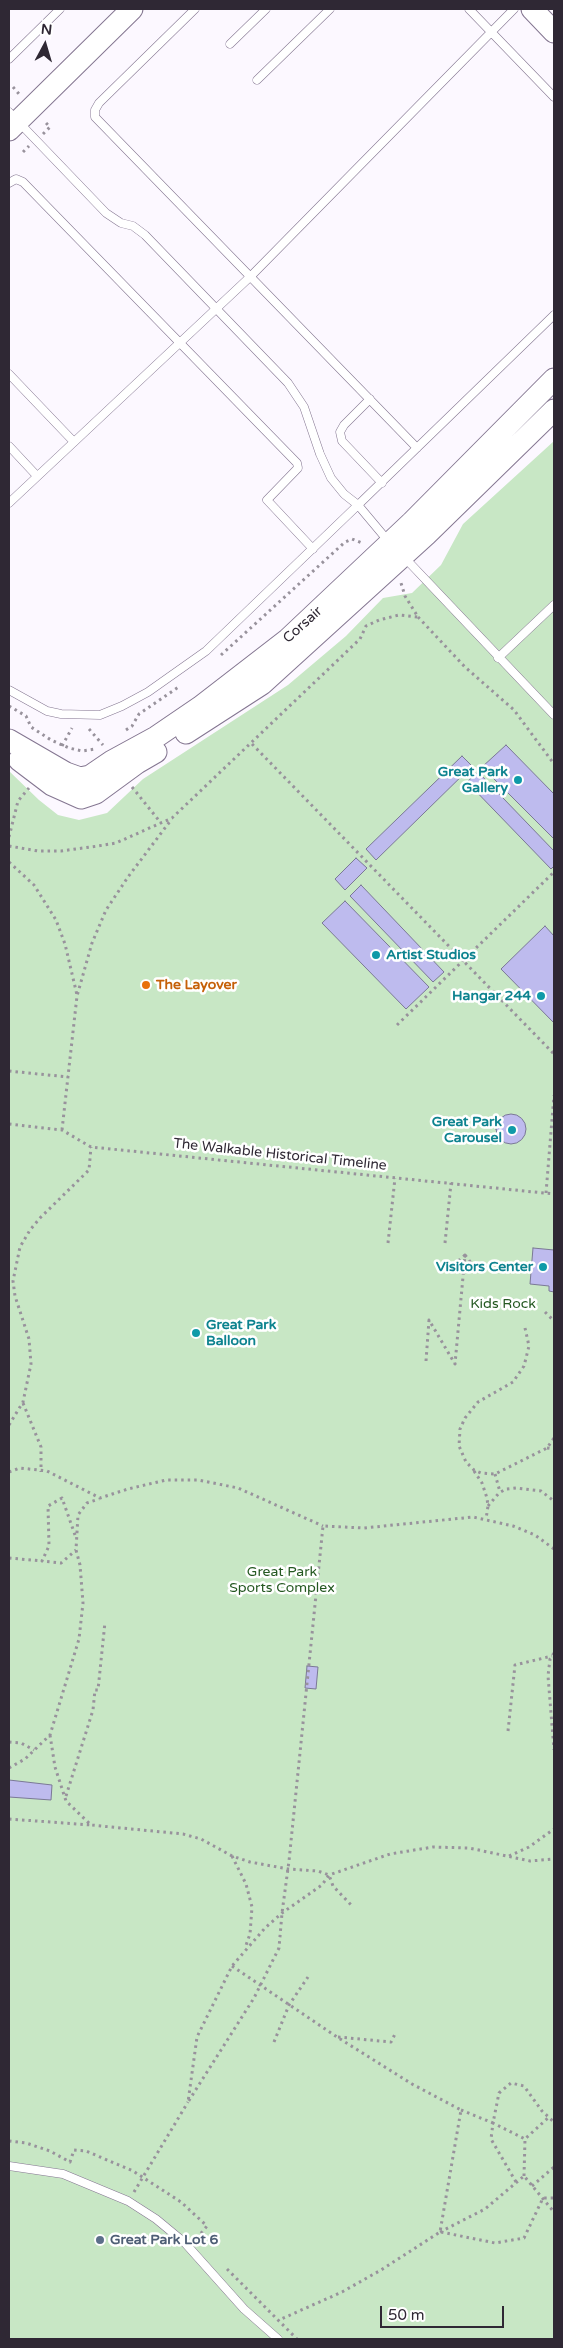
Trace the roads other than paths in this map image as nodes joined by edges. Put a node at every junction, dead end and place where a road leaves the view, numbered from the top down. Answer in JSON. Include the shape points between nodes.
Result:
{"nodes":[{"id":1,"x":60,"y":9,"type":"edge"},
{"id":2,"x":132,"y":9,"type":"edge"},
{"id":3,"x":195,"y":9,"type":"edge"},
{"id":4,"x":266,"y":9,"type":"edge"},
{"id":5,"x":330,"y":9,"type":"edge"},
{"id":6,"x":469,"y":9,"type":"edge"},
{"id":7,"x":514,"y":9,"type":"edge"},
{"id":8,"x":532,"y":9,"type":"edge"},
{"id":9,"x":492,"y":32,"type":"junction"},
{"id":10,"x":554,"y":32,"type":"edge"},
{"id":11,"x":230,"y":44,"type":"dead end"},
{"id":12,"x":9,"y":59,"type":"edge"},
{"id":13,"x":257,"y":80,"type":"dead end"},
{"id":14,"x":554,"y":97,"type":"edge"},
{"id":15,"x":12,"y":121,"type":"edge"},
{"id":16,"x":9,"y":183,"type":"edge"},
{"id":17,"x":250,"y":276,"type":"junction"},
{"id":18,"x":216,"y":309,"type":"junction"},
{"id":19,"x":554,"y":315,"type":"edge"},
{"id":20,"x":180,"y":343,"type":"junction"},
{"id":21,"x":9,"y":374,"type":"edge"},
{"id":22,"x":554,"y":379,"type":"edge"},
{"id":23,"x":370,"y":400,"type":"junction"},
{"id":24,"x":554,"y":410,"type":"edge"},
{"id":25,"x":74,"y":442,"type":"junction"},
{"id":26,"x":9,"y":446,"type":"edge"},
{"id":27,"x":417,"y":448,"type":"junction"},
{"id":28,"x":37,"y":476,"type":"junction"},
{"id":29,"x":382,"y":482,"type":"junction"},
{"id":30,"x":9,"y":503,"type":"edge"},
{"id":31,"x":358,"y":505,"type":"junction"},
{"id":32,"x":313,"y":549,"type":"junction"},
{"id":33,"x":396,"y":549,"type":"junction"},
{"id":34,"x":554,"y":605,"type":"edge"},
{"id":35,"x":498,"y":658,"type":"junction"},
{"id":36,"x":9,"y":690,"type":"edge"},
{"id":37,"x":554,"y":715,"type":"edge"},
{"id":38,"x":9,"y":740,"type":"edge"},
{"id":39,"x":9,"y":754,"type":"edge"},
{"id":40,"x":9,"y":2166,"type":"edge"},
{"id":41,"x":278,"y":2339,"type":"edge"}],
"edges":[{"from":1,"to":12,"type":"lane"},
{"from":2,"to":15,"type":"street"},
{"from":3,"to":17,"type":"lane","via":[[99,103],[95,117]]},
{"from":4,"to":11,"type":"lane"},
{"from":5,"to":13,"type":"lane"},
{"from":6,"to":9,"type":"lane"},
{"from":7,"to":9,"type":"lane"},
{"from":8,"to":10,"type":"street"},
{"from":9,"to":14,"type":"lane"},
{"from":9,"to":17,"type":"lane"},
{"from":15,"to":18,"type":"lane","via":[[106,213],[145,235]]},
{"from":16,"to":20,"type":"lane","via":[[23,182]]},
{"from":17,"to":18,"type":"lane"},
{"from":17,"to":23,"type":"lane"},
{"from":18,"to":20,"type":"lane"},
{"from":18,"to":31,"type":"lane","via":[[288,383],[304,406],[331,478]]},
{"from":19,"to":27,"type":"lane"},
{"from":20,"to":25,"type":"lane"},
{"from":20,"to":32,"type":"lane","via":[[297,463],[298,468],[267,500]]},
{"from":21,"to":25,"type":"lane"},
{"from":22,"to":33,"type":"street","name":"Corsair"},
{"from":23,"to":27,"type":"lane"},
{"from":23,"to":29,"type":"lane","via":[[340,432],[342,441]]},
{"from":24,"to":33,"type":"street","name":"Corsair","via":[[510,456]]},
{"from":25,"to":28,"type":"lane"},
{"from":26,"to":28,"type":"lane"},
{"from":27,"to":29,"type":"lane"},
{"from":28,"to":30,"type":"lane"},
{"from":29,"to":31,"type":"lane"},
{"from":31,"to":32,"type":"lane"},
{"from":31,"to":33,"type":"lane"},
{"from":32,"to":36,"type":"lane","via":[[206,651],[122,706],[100,715],[61,714],[47,711]]},
{"from":33,"to":35,"type":"lane"},
{"from":33,"to":38,"type":"street","name":"Corsair","via":[[251,669],[156,737],[90,776],[80,778],[66,773]]},
{"from":33,"to":39,"type":"street","name":"Corsair","via":[[262,684],[137,763],[96,793],[81,798],[66,792]]},
{"from":34,"to":35,"type":"lane"},
{"from":35,"to":37,"type":"lane"},
{"from":40,"to":41,"type":"lane","via":[[63,2174],[128,2201],[156,2218],[185,2243],[244,2310]]}]}
